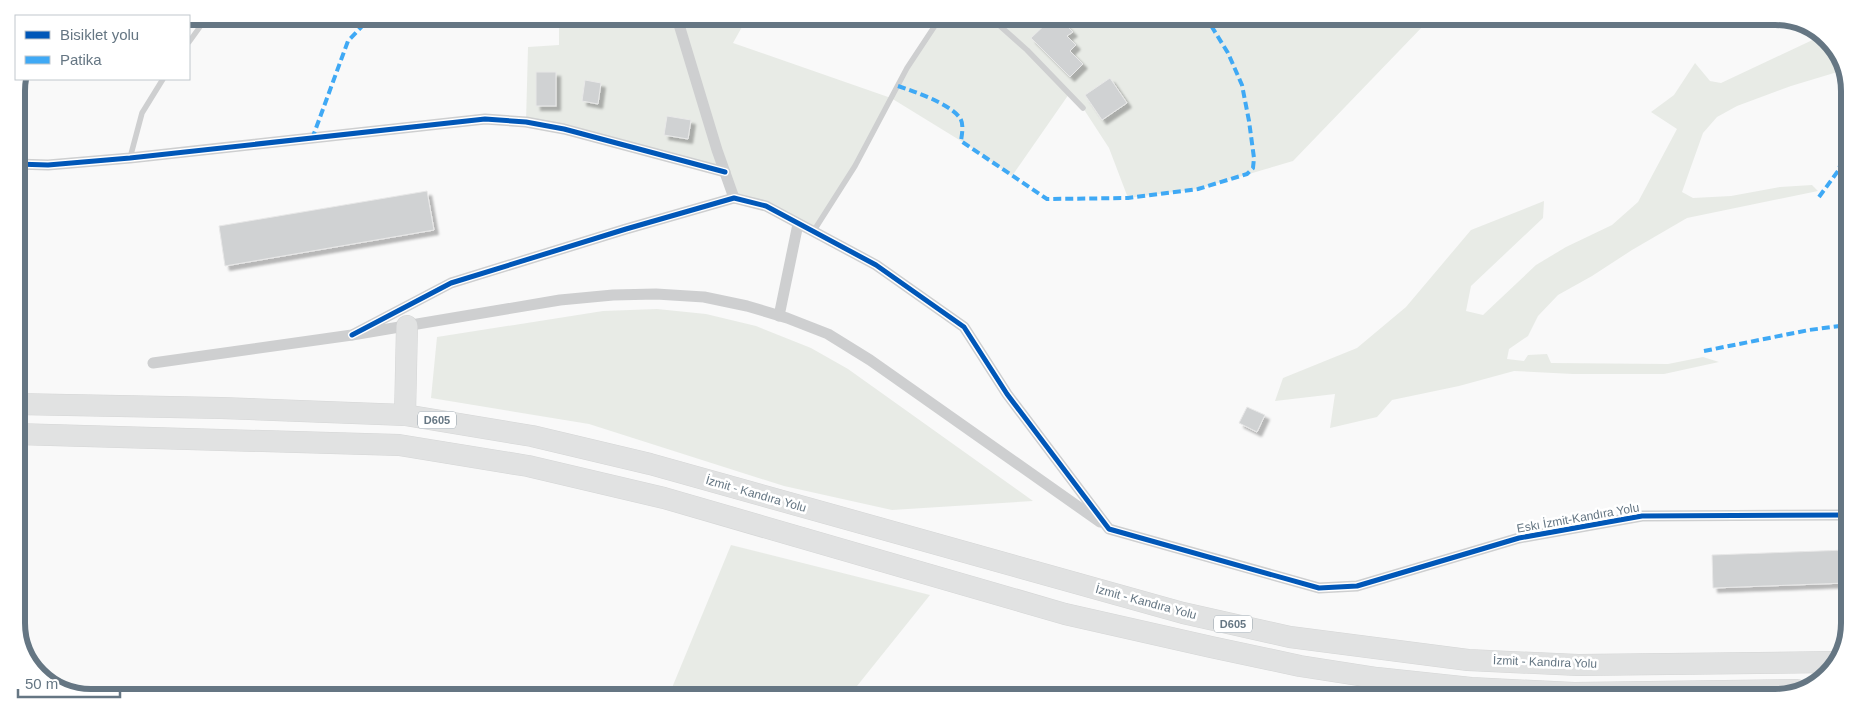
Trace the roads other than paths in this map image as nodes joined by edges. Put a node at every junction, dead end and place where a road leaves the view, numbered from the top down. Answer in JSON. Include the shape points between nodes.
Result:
{"nodes":[{"id":1,"x":201,"y":25,"type":"edge"},
{"id":2,"x":679,"y":25,"type":"edge"},
{"id":3,"x":935,"y":25,"type":"edge"},
{"id":4,"x":999,"y":25,"type":"edge"},
{"id":5,"x":190,"y":41,"type":"edge"},
{"id":6,"x":162,"y":80,"type":"edge"},
{"id":7,"x":1083,"y":108,"type":"dead end"},
{"id":8,"x":130,"y":158,"type":"junction"},
{"id":9,"x":25,"y":164,"type":"edge"},
{"id":10,"x":725,"y":172,"type":"junction"},
{"id":11,"x":734,"y":198,"type":"junction"},
{"id":12,"x":798,"y":224,"type":"junction"},
{"id":13,"x":813,"y":232,"type":"junction"},
{"id":14,"x":779,"y":316,"type":"junction"},
{"id":15,"x":407,"y":326,"type":"junction"},
{"id":16,"x":352,"y":335,"type":"junction"},
{"id":17,"x":153,"y":363,"type":"dead end"},
{"id":18,"x":25,"y":404,"type":"edge"},
{"id":19,"x":405,"y":415,"type":"junction"},
{"id":20,"x":25,"y":434,"type":"edge"},
{"id":21,"x":1841,"y":516,"type":"edge"},
{"id":22,"x":1109,"y":529,"type":"junction"},
{"id":23,"x":1828,"y":662,"type":"edge"},
{"id":24,"x":1480,"y":689,"type":"edge"}],
"edges":[{"from":1,"to":5,"type":"lane"},
{"from":2,"to":10,"type":"street"},
{"from":3,"to":13,"type":"lane","via":[[907,68],[855,166]]},
{"from":4,"to":7,"type":"lane"},
{"from":6,"to":8,"type":"lane","via":[[142,114]]},
{"from":8,"to":9,"type":"street"},
{"from":8,"to":10,"type":"street","via":[[485,119],[564,129]]},
{"from":10,"to":11,"type":"street"},
{"from":11,"to":12,"type":"street","via":[[766,206]]},
{"from":11,"to":16,"type":"street","via":[[451,283]]},
{"from":12,"to":13,"type":"street"},
{"from":12,"to":14,"type":"street"},
{"from":13,"to":22,"type":"street","via":[[876,266],[964,327],[1007,394]]},
{"from":14,"to":15,"type":"street","via":[[704,297],[613,295],[560,300]]},
{"from":14,"to":22,"type":"street","via":[[828,334],[870,360]]},
{"from":15,"to":16,"type":"street"},
{"from":15,"to":19,"type":"highway"},
{"from":16,"to":17,"type":"street"},
{"from":18,"to":19,"type":"highway","number":"D605"},
{"from":19,"to":23,"type":"highway","name":"İzmit - Kandıra Yolu","number":"D605","via":[[532,436],[650,464],[1183,613],[1290,637],[1468,660],[1568,664]]},
{"from":20,"to":24,"type":"highway","via":[[399,445],[528,466],[664,498],[1065,614],[1300,666]]},
{"from":21,"to":22,"type":"street","name":"Eskı İzmit-Kandıra Yolu","via":[[1642,516],[1519,538],[1357,586],[1320,588]]}]}
